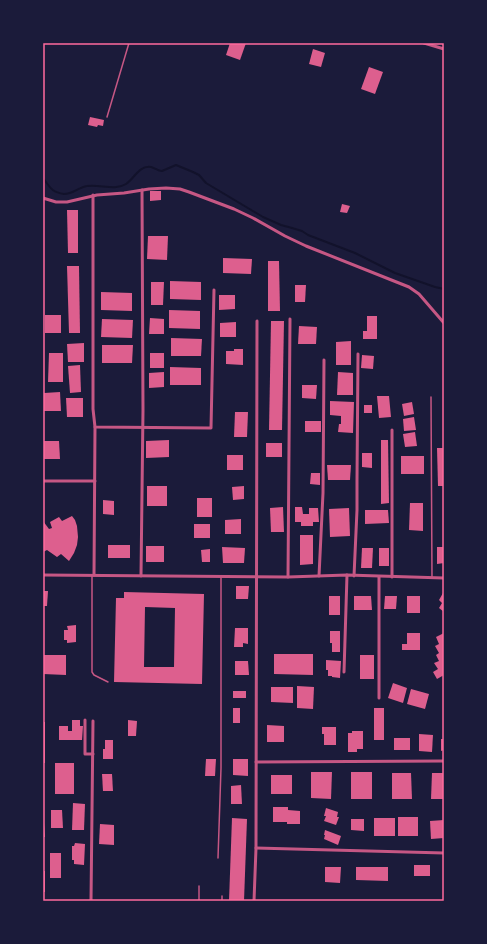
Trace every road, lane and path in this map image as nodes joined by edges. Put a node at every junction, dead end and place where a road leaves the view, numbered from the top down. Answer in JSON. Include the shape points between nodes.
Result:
{"nodes":[{"id":1,"x":129,"y":43,"type":"edge"},
{"id":2,"x":424,"y":43,"type":"edge"},
{"id":3,"x":444,"y":49,"type":"edge"},
{"id":4,"x":107,"y":117,"type":"dead end"},
{"id":5,"x":142,"y":190,"type":"junction"},
{"id":6,"x":93,"y":195,"type":"junction"},
{"id":7,"x":43,"y":198,"type":"edge"},
{"id":8,"x":214,"y":290,"type":"dead end"},
{"id":9,"x":290,"y":319,"type":"dead end"},
{"id":10,"x":258,"y":321,"type":"dead end"},
{"id":11,"x":444,"y":323,"type":"edge"},
{"id":12,"x":358,"y":354,"type":"dead end"},
{"id":13,"x":324,"y":360,"type":"dead end"},
{"id":14,"x":431,"y":397,"type":"dead end"},
{"id":15,"x":96,"y":427,"type":"junction"},
{"id":16,"x":143,"y":428,"type":"junction"},
{"id":17,"x":392,"y":430,"type":"dead end"},
{"id":18,"x":43,"y":481,"type":"edge"},
{"id":19,"x":95,"y":481,"type":"junction"},
{"id":20,"x":43,"y":575,"type":"edge"},
{"id":21,"x":93,"y":575,"type":"junction"},
{"id":22,"x":347,"y":575,"type":"junction"},
{"id":23,"x":141,"y":576,"type":"junction"},
{"id":24,"x":221,"y":576,"type":"junction"},
{"id":25,"x":320,"y":576,"type":"junction"},
{"id":26,"x":354,"y":576,"type":"junction"},
{"id":27,"x":256,"y":577,"type":"junction"},
{"id":28,"x":288,"y":577,"type":"junction"},
{"id":29,"x":380,"y":577,"type":"junction"},
{"id":30,"x":392,"y":577,"type":"junction"},
{"id":31,"x":432,"y":578,"type":"junction"},
{"id":32,"x":444,"y":578,"type":"edge"},
{"id":33,"x":344,"y":672,"type":"dead end"},
{"id":34,"x":108,"y":682,"type":"dead end"},
{"id":35,"x":379,"y":698,"type":"dead end"},
{"id":36,"x":85,"y":720,"type":"dead end"},
{"id":37,"x":93,"y":721,"type":"dead end"},
{"id":38,"x":93,"y":754,"type":"junction"},
{"id":39,"x":444,"y":761,"type":"edge"},
{"id":40,"x":256,"y":762,"type":"junction"},
{"id":41,"x":256,"y":848,"type":"junction"},
{"id":42,"x":444,"y":853,"type":"edge"},
{"id":43,"x":218,"y":858,"type":"dead end"},
{"id":44,"x":199,"y":886,"type":"dead end"},
{"id":45,"x":222,"y":896,"type":"dead end"},
{"id":46,"x":91,"y":901,"type":"edge"},
{"id":47,"x":199,"y":901,"type":"edge"},
{"id":48,"x":222,"y":901,"type":"edge"},
{"id":49,"x":254,"y":901,"type":"edge"}],
"edges":[{"from":1,"to":4,"type":"lane"},
{"from":2,"to":3,"type":"street"},
{"from":5,"to":6,"type":"street"},
{"from":5,"to":11,"type":"street","via":[[173,188],[189,192],[240,212],[306,246],[404,284],[416,291]]},
{"from":5,"to":16,"type":"street"},
{"from":6,"to":7,"type":"street","via":[[67,202]]},
{"from":6,"to":15,"type":"street"},
{"from":8,"to":16,"type":"street","via":[[211,428]]},
{"from":9,"to":28,"type":"street"},
{"from":10,"to":27,"type":"street"},
{"from":12,"to":26,"type":"street"},
{"from":13,"to":25,"type":"street"},
{"from":14,"to":31,"type":"lane"},
{"from":15,"to":16,"type":"street"},
{"from":15,"to":19,"type":"street"},
{"from":16,"to":23,"type":"street"},
{"from":17,"to":30,"type":"street"},
{"from":18,"to":19,"type":"street"},
{"from":19,"to":21,"type":"street"},
{"from":20,"to":21,"type":"street"},
{"from":21,"to":23,"type":"street"},
{"from":21,"to":34,"type":"lane","via":[[92,672]]},
{"from":22,"to":25,"type":"street"},
{"from":22,"to":26,"type":"street"},
{"from":22,"to":33,"type":"street"},
{"from":23,"to":24,"type":"street"},
{"from":24,"to":27,"type":"street"},
{"from":24,"to":43,"type":"lane","via":[[221,768]]},
{"from":25,"to":28,"type":"street"},
{"from":26,"to":29,"type":"street"},
{"from":27,"to":28,"type":"street"},
{"from":27,"to":40,"type":"street"},
{"from":29,"to":30,"type":"street"},
{"from":29,"to":35,"type":"street"},
{"from":30,"to":31,"type":"street"},
{"from":31,"to":32,"type":"street"},
{"from":36,"to":38,"type":"street","via":[[85,754]]},
{"from":37,"to":38,"type":"street"},
{"from":38,"to":46,"type":"street"},
{"from":39,"to":40,"type":"street"},
{"from":40,"to":41,"type":"street"},
{"from":41,"to":42,"type":"street"},
{"from":41,"to":49,"type":"street"},
{"from":44,"to":47,"type":"lane"},
{"from":45,"to":48,"type":"lane"}]}
